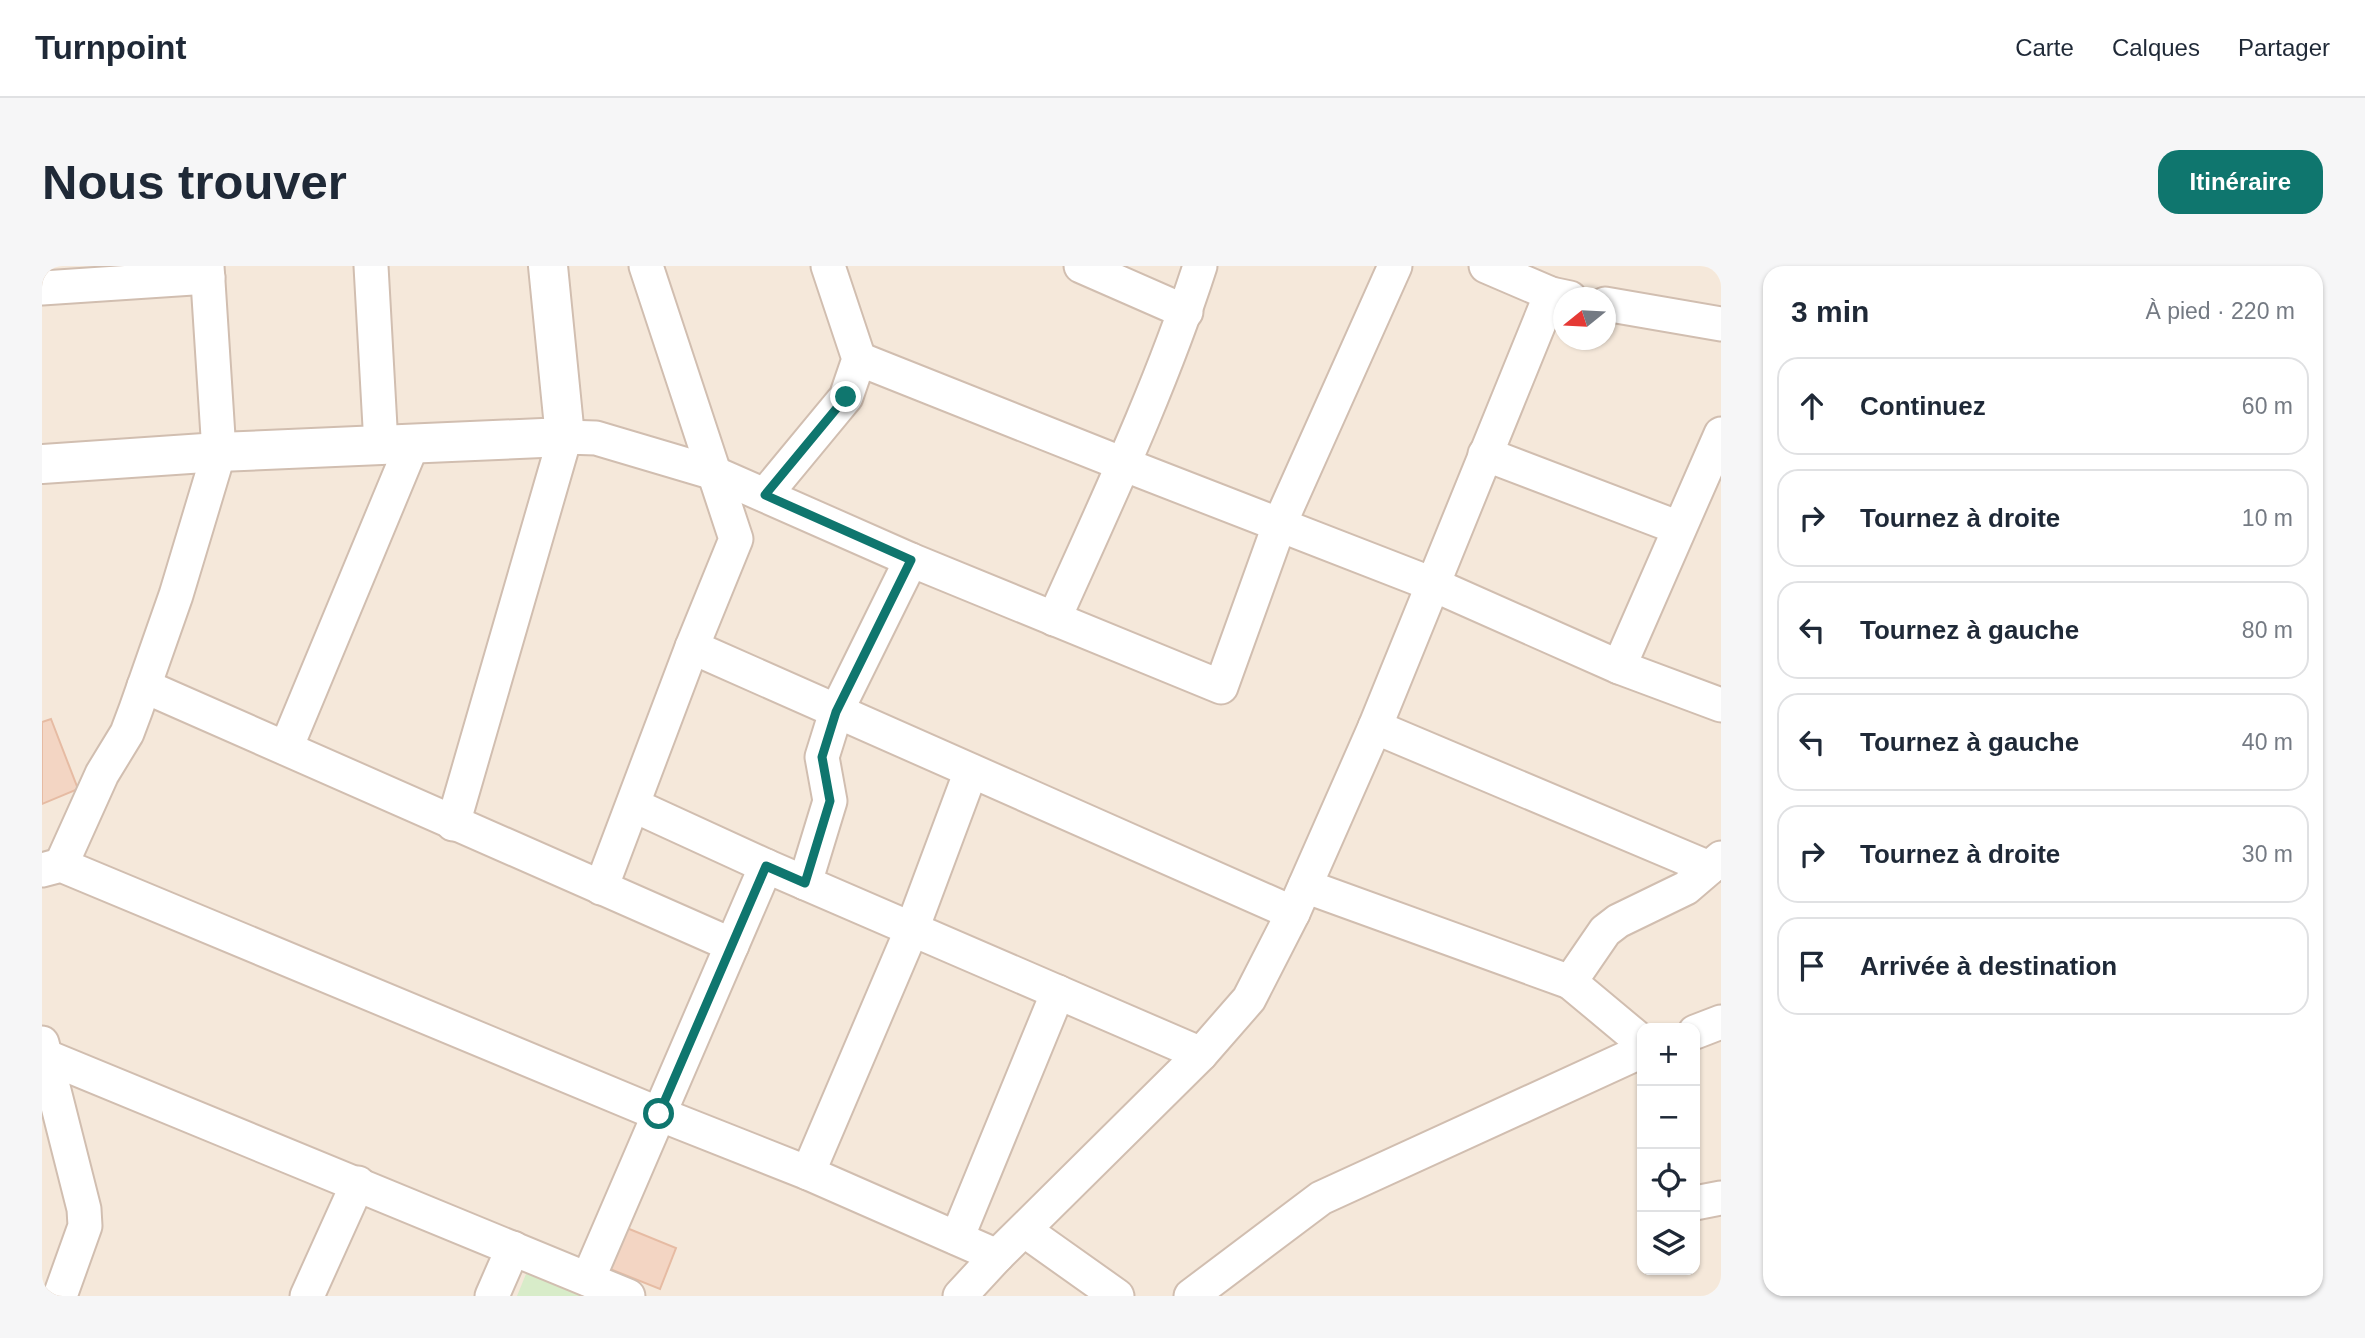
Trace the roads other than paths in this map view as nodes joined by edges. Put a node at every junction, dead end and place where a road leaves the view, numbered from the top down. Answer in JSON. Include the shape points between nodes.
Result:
{"nodes":[{"id":1,"x":371,"y":266,"type":"edge"},
{"id":2,"x":548,"y":266,"type":"edge"},
{"id":3,"x":646,"y":266,"type":"edge"},
{"id":4,"x":828,"y":266,"type":"edge"},
{"id":5,"x":1081,"y":266,"type":"edge"},
{"id":6,"x":1200,"y":266,"type":"edge"},
{"id":7,"x":1395,"y":266,"type":"edge"},
{"id":8,"x":1486,"y":266,"type":"edge"},
{"id":9,"x":207,"y":272,"type":"edge"},
{"id":10,"x":48,"y":281,"type":"edge"},
{"id":11,"x":1553,"y":293,"type":"edge"},
{"id":12,"x":1616,"y":306,"type":"edge"},
{"id":13,"x":1553,"y":311,"type":"edge"},
{"id":14,"x":1186,"y":312,"type":"junction"},
{"id":15,"x":1721,"y":324,"type":"edge"},
{"id":16,"x":859,"y":359,"type":"junction"},
{"id":17,"x":1721,"y":434,"type":"edge"},
{"id":18,"x":565,"y":437,"type":"junction"},
{"id":19,"x":396,"y":445,"type":"junction"},
{"id":20,"x":219,"y":452,"type":"junction"},
{"id":21,"x":1485,"y":454,"type":"junction"},
{"id":22,"x":42,"y":464,"type":"edge"},
{"id":23,"x":1123,"y":464,"type":"junction"},
{"id":24,"x":714,"y":473,"type":"junction"},
{"id":25,"x":765,"y":495,"type":"junction"},
{"id":26,"x":1280,"y":523,"type":"junction"},
{"id":27,"x":1679,"y":528,"type":"junction"},
{"id":28,"x":911,"y":560,"type":"junction"},
{"id":29,"x":1432,"y":584,"type":"junction"},
{"id":30,"x":1054,"y":619,"type":"junction"},
{"id":31,"x":692,"y":647,"type":"junction"},
{"id":32,"x":1619,"y":667,"type":"junction"},
{"id":33,"x":144,"y":687,"type":"junction"},
{"id":34,"x":1721,"y":705,"type":"edge"},
{"id":35,"x":836,"y":712,"type":"junction"},
{"id":36,"x":1375,"y":727,"type":"junction"},
{"id":37,"x":286,"y":748,"type":"junction"},
{"id":38,"x":971,"y":771,"type":"junction"},
{"id":39,"x":633,"y":805,"type":"junction"},
{"id":40,"x":453,"y":824,"type":"junction"},
{"id":41,"x":1715,"y":863,"type":"edge"},
{"id":42,"x":766,"y":866,"type":"junction"},
{"id":43,"x":52,"y":868,"type":"edge"},
{"id":44,"x":805,"y":883,"type":"junction"},
{"id":45,"x":601,"y":888,"type":"junction"},
{"id":46,"x":1299,"y":900,"type":"junction"},
{"id":47,"x":912,"y":929,"type":"junction"},
{"id":48,"x":732,"y":945,"type":"junction"},
{"id":49,"x":1570,"y":982,"type":"junction"},
{"id":50,"x":1058,"y":992,"type":"junction"},
{"id":51,"x":1721,"y":1022,"type":"edge"},
{"id":52,"x":1700,"y":1030,"type":"edge"},
{"id":53,"x":1637,"y":1038,"type":"edge"},
{"id":54,"x":43,"y":1049,"type":"edge"},
{"id":55,"x":1637,"y":1053,"type":"edge"},
{"id":56,"x":1200,"y":1054,"type":"junction"},
{"id":57,"x":659,"y":1114,"type":"junction"},
{"id":58,"x":808,"y":1173,"type":"junction"},
{"id":59,"x":358,"y":1183,"type":"junction"},
{"id":60,"x":1721,"y":1198,"type":"edge"},
{"id":61,"x":1700,"y":1202,"type":"edge"},
{"id":62,"x":1024,"y":1230,"type":"junction"},
{"id":63,"x":957,"y":1238,"type":"junction"},
{"id":64,"x":513,"y":1248,"type":"junction"},
{"id":65,"x":997,"y":1256,"type":"junction"},
{"id":66,"x":588,"y":1279,"type":"junction"},
{"id":67,"x":60,"y":1296,"type":"edge"},
{"id":68,"x":307,"y":1296,"type":"edge"},
{"id":69,"x":492,"y":1296,"type":"edge"},
{"id":70,"x":628,"y":1296,"type":"edge"},
{"id":71,"x":960,"y":1296,"type":"edge"},
{"id":72,"x":1117,"y":1296,"type":"edge"},
{"id":73,"x":1191,"y":1296,"type":"edge"}],
"edges":[{"from":1,"to":19,"type":"street"},
{"from":2,"to":18,"type":"street"},
{"from":3,"to":24,"type":"street"},
{"from":4,"to":16,"type":"street"},
{"from":5,"to":14,"type":"street"},
{"from":6,"to":14,"type":"street"},
{"from":7,"to":26,"type":"street"},
{"from":8,"to":11,"type":"street"},
{"from":9,"to":10,"type":"street"},
{"from":9,"to":20,"type":"street"},
{"from":12,"to":15,"type":"street"},
{"from":13,"to":21,"type":"street"},
{"from":14,"to":23,"type":"street"},
{"from":16,"to":23,"type":"street"},
{"from":16,"to":25,"type":"street","via":[[846,397]]},
{"from":17,"to":27,"type":"street"},
{"from":18,"to":19,"type":"street"},
{"from":18,"to":24,"type":"street","via":[[596,438]]},
{"from":18,"to":40,"type":"street"},
{"from":19,"to":20,"type":"street"},
{"from":19,"to":37,"type":"street"},
{"from":20,"to":22,"type":"street"},
{"from":20,"to":33,"type":"street"},
{"from":21,"to":27,"type":"street"},
{"from":21,"to":29,"type":"street"},
{"from":23,"to":26,"type":"street"},
{"from":23,"to":30,"type":"street"},
{"from":24,"to":25,"type":"street"},
{"from":24,"to":31,"type":"street","via":[[736,539]]},
{"from":25,"to":28,"type":"street"},
{"from":26,"to":29,"type":"street"},
{"from":26,"to":30,"type":"street","via":[[1221,687]]},
{"from":27,"to":32,"type":"street"},
{"from":28,"to":30,"type":"street"},
{"from":28,"to":35,"type":"street"},
{"from":29,"to":32,"type":"street"},
{"from":29,"to":36,"type":"street"},
{"from":31,"to":35,"type":"street"},
{"from":31,"to":39,"type":"street"},
{"from":32,"to":34,"type":"street"},
{"from":33,"to":37,"type":"street"},
{"from":33,"to":43,"type":"street","via":[[127,733]]},
{"from":35,"to":38,"type":"street"},
{"from":35,"to":44,"type":"street","via":[[822,757],[830,801]]},
{"from":36,"to":41,"type":"street"},
{"from":36,"to":46,"type":"street"},
{"from":37,"to":40,"type":"street"},
{"from":38,"to":46,"type":"street"},
{"from":38,"to":47,"type":"street"},
{"from":39,"to":42,"type":"street"},
{"from":39,"to":45,"type":"street"},
{"from":40,"to":45,"type":"street"},
{"from":41,"to":49,"type":"street","via":[[1686,888],[1605,931]]},
{"from":42,"to":44,"type":"street"},
{"from":42,"to":48,"type":"street"},
{"from":43,"to":57,"type":"street"},
{"from":44,"to":47,"type":"street"},
{"from":45,"to":48,"type":"street"},
{"from":46,"to":49,"type":"street"},
{"from":46,"to":56,"type":"street","via":[[1249,999]]},
{"from":47,"to":50,"type":"street"},
{"from":47,"to":58,"type":"street"},
{"from":48,"to":57,"type":"street"},
{"from":49,"to":53,"type":"street"},
{"from":50,"to":56,"type":"street"},
{"from":50,"to":63,"type":"street"},
{"from":51,"to":52,"type":"street"},
{"from":54,"to":59,"type":"street"},
{"from":54,"to":67,"type":"street","via":[[84,1209],[85,1226]]},
{"from":55,"to":73,"type":"street","via":[[1321,1198]]},
{"from":56,"to":62,"type":"street"},
{"from":57,"to":58,"type":"street"},
{"from":57,"to":66,"type":"street"},
{"from":58,"to":63,"type":"street"},
{"from":59,"to":64,"type":"street"},
{"from":59,"to":68,"type":"street"},
{"from":60,"to":61,"type":"street"},
{"from":62,"to":65,"type":"street"},
{"from":62,"to":72,"type":"street"},
{"from":63,"to":65,"type":"street"},
{"from":64,"to":66,"type":"street"},
{"from":64,"to":69,"type":"street"},
{"from":65,"to":71,"type":"street"},
{"from":66,"to":70,"type":"street"}]}
